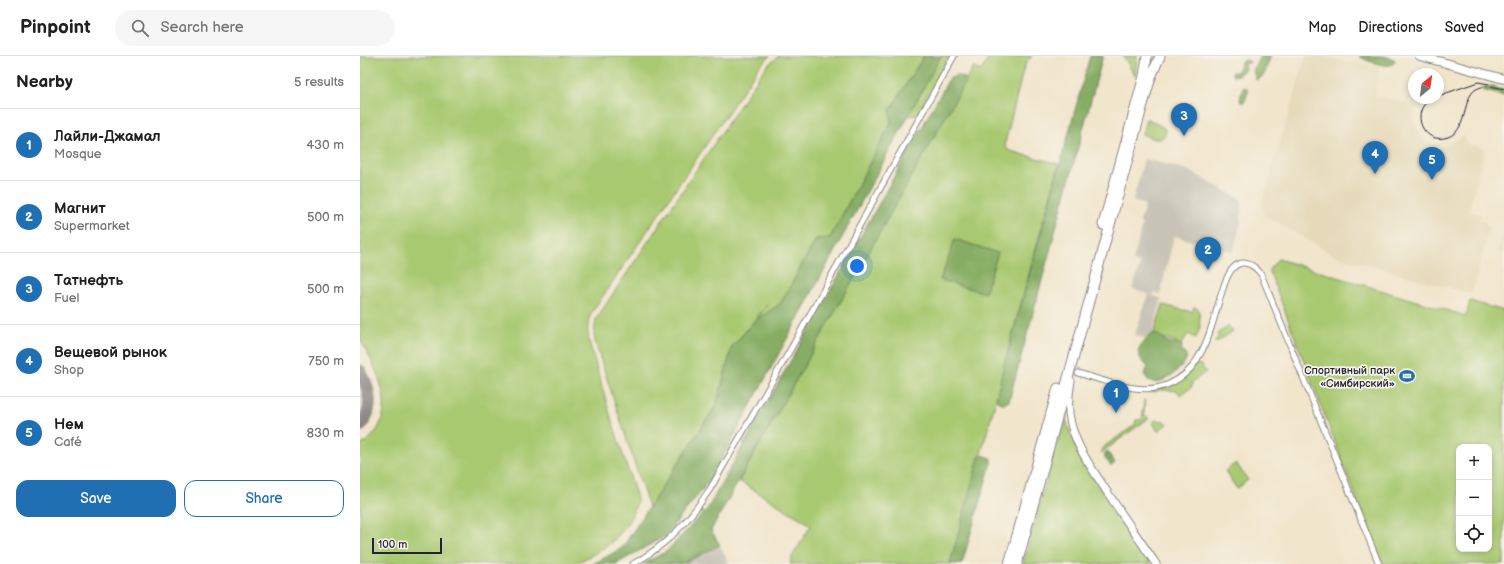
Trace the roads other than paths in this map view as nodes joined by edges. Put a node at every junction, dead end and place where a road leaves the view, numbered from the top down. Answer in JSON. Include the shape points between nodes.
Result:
{"nodes":[{"id":1,"x":954,"y":56,"type":"edge"},
{"id":2,"x":1147,"y":56,"type":"edge"},
{"id":3,"x":1160,"y":56,"type":"edge"},
{"id":4,"x":1420,"y":56,"type":"edge"},
{"id":5,"x":1504,"y":79,"type":"edge"},
{"id":6,"x":1106,"y":225,"type":"junction"},
{"id":7,"x":1079,"y":336,"type":"junction"},
{"id":8,"x":1078,"y":373,"type":"dead end"},
{"id":9,"x":633,"y":564,"type":"edge"},
{"id":10,"x":1009,"y":564,"type":"edge"},
{"id":11,"x":1018,"y":564,"type":"edge"},
{"id":12,"x":1156,"y":564,"type":"edge"},
{"id":13,"x":1379,"y":564,"type":"edge"}],
"edges":[{"from":1,"to":9,"type":"street","via":[[710,490],[672,537]]},
{"from":2,"to":6,"type":"highway"},
{"from":3,"to":6,"type":"highway","via":[[1151,77]]},
{"from":4,"to":5,"type":"main road"},
{"from":6,"to":7,"type":"highway"},
{"from":6,"to":10,"type":"highway"},
{"from":7,"to":11,"type":"highway"},
{"from":7,"to":12,"type":"street","via":[[1067,401],[1074,435],[1098,478]]},
{"from":8,"to":13,"type":"street","via":[[1138,389],[1168,385],[1184,375],[1198,359],[1232,269],[1241,263],[1254,266],[1261,274]]}]}
